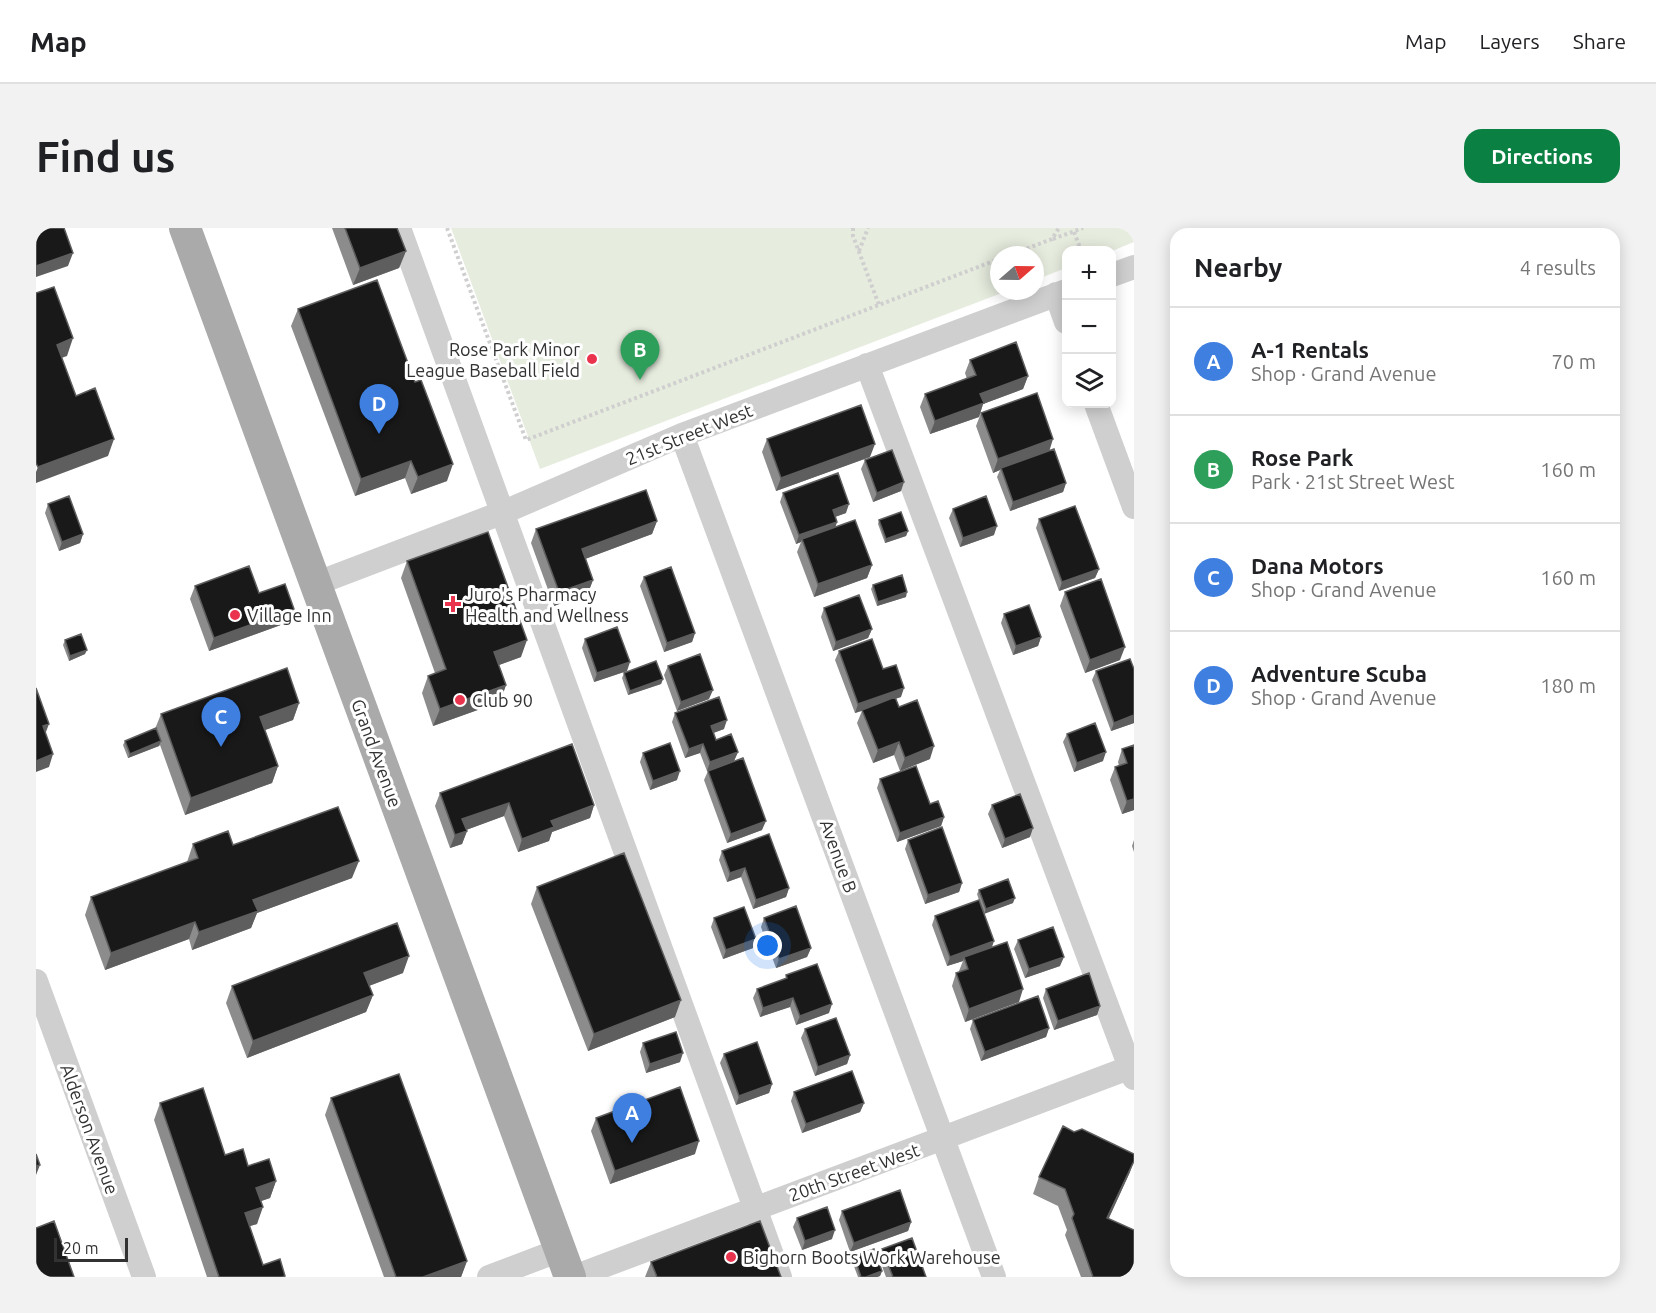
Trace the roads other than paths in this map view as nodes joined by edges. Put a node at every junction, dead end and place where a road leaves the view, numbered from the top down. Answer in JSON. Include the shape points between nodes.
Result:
{"nodes":[{"id":1,"x":185,"y":228,"type":"edge"},
{"id":2,"x":399,"y":228,"type":"edge"},
{"id":3,"x":1134,"y":267,"type":"edge"},
{"id":4,"x":1116,"y":274,"type":"edge"},
{"id":5,"x":1061,"y":292,"type":"edge"},
{"id":6,"x":867,"y":365,"type":"junction"},
{"id":7,"x":1097,"y":408,"type":"edge"},
{"id":8,"x":682,"y":435,"type":"junction"},
{"id":9,"x":1134,"y":507,"type":"edge"},
{"id":10,"x":504,"y":512,"type":"junction"},
{"id":11,"x":315,"y":584,"type":"junction"},
{"id":12,"x":36,"y":981,"type":"edge"},
{"id":13,"x":1133,"y":1071,"type":"edge"},
{"id":14,"x":944,"y":1139,"type":"junction"},
{"id":15,"x":756,"y":1209,"type":"junction"},
{"id":16,"x":568,"y":1268,"type":"edge"},
{"id":17,"x":144,"y":1277,"type":"edge"},
{"id":18,"x":489,"y":1277,"type":"edge"},
{"id":19,"x":780,"y":1277,"type":"edge"},
{"id":20,"x":994,"y":1277,"type":"edge"}],
"edges":[{"from":1,"to":11,"type":"main road","name":"Grand Avenue"},
{"from":2,"to":10,"type":"street"},
{"from":3,"to":4,"type":"street"},
{"from":5,"to":6,"type":"street","name":"21st Street West"},
{"from":6,"to":8,"type":"street","name":"21st Street West"},
{"from":6,"to":13,"type":"street"},
{"from":7,"to":9,"type":"street"},
{"from":8,"to":10,"type":"street","name":"21st Street West"},
{"from":8,"to":14,"type":"street","name":"Avenue B"},
{"from":10,"to":11,"type":"street","name":"21st Street West"},
{"from":10,"to":15,"type":"street"},
{"from":11,"to":16,"type":"main road","name":"Grand Avenue"},
{"from":12,"to":17,"type":"street","name":"Alderson Avenue"},
{"from":13,"to":14,"type":"street","name":"20th Street West"},
{"from":14,"to":15,"type":"street","name":"20th Street West"},
{"from":14,"to":20,"type":"street","name":"Avenue B"},
{"from":15,"to":16,"type":"street","name":"20th Street West"},
{"from":15,"to":19,"type":"street"},
{"from":16,"to":18,"type":"street","name":"20th Street West"}]}
